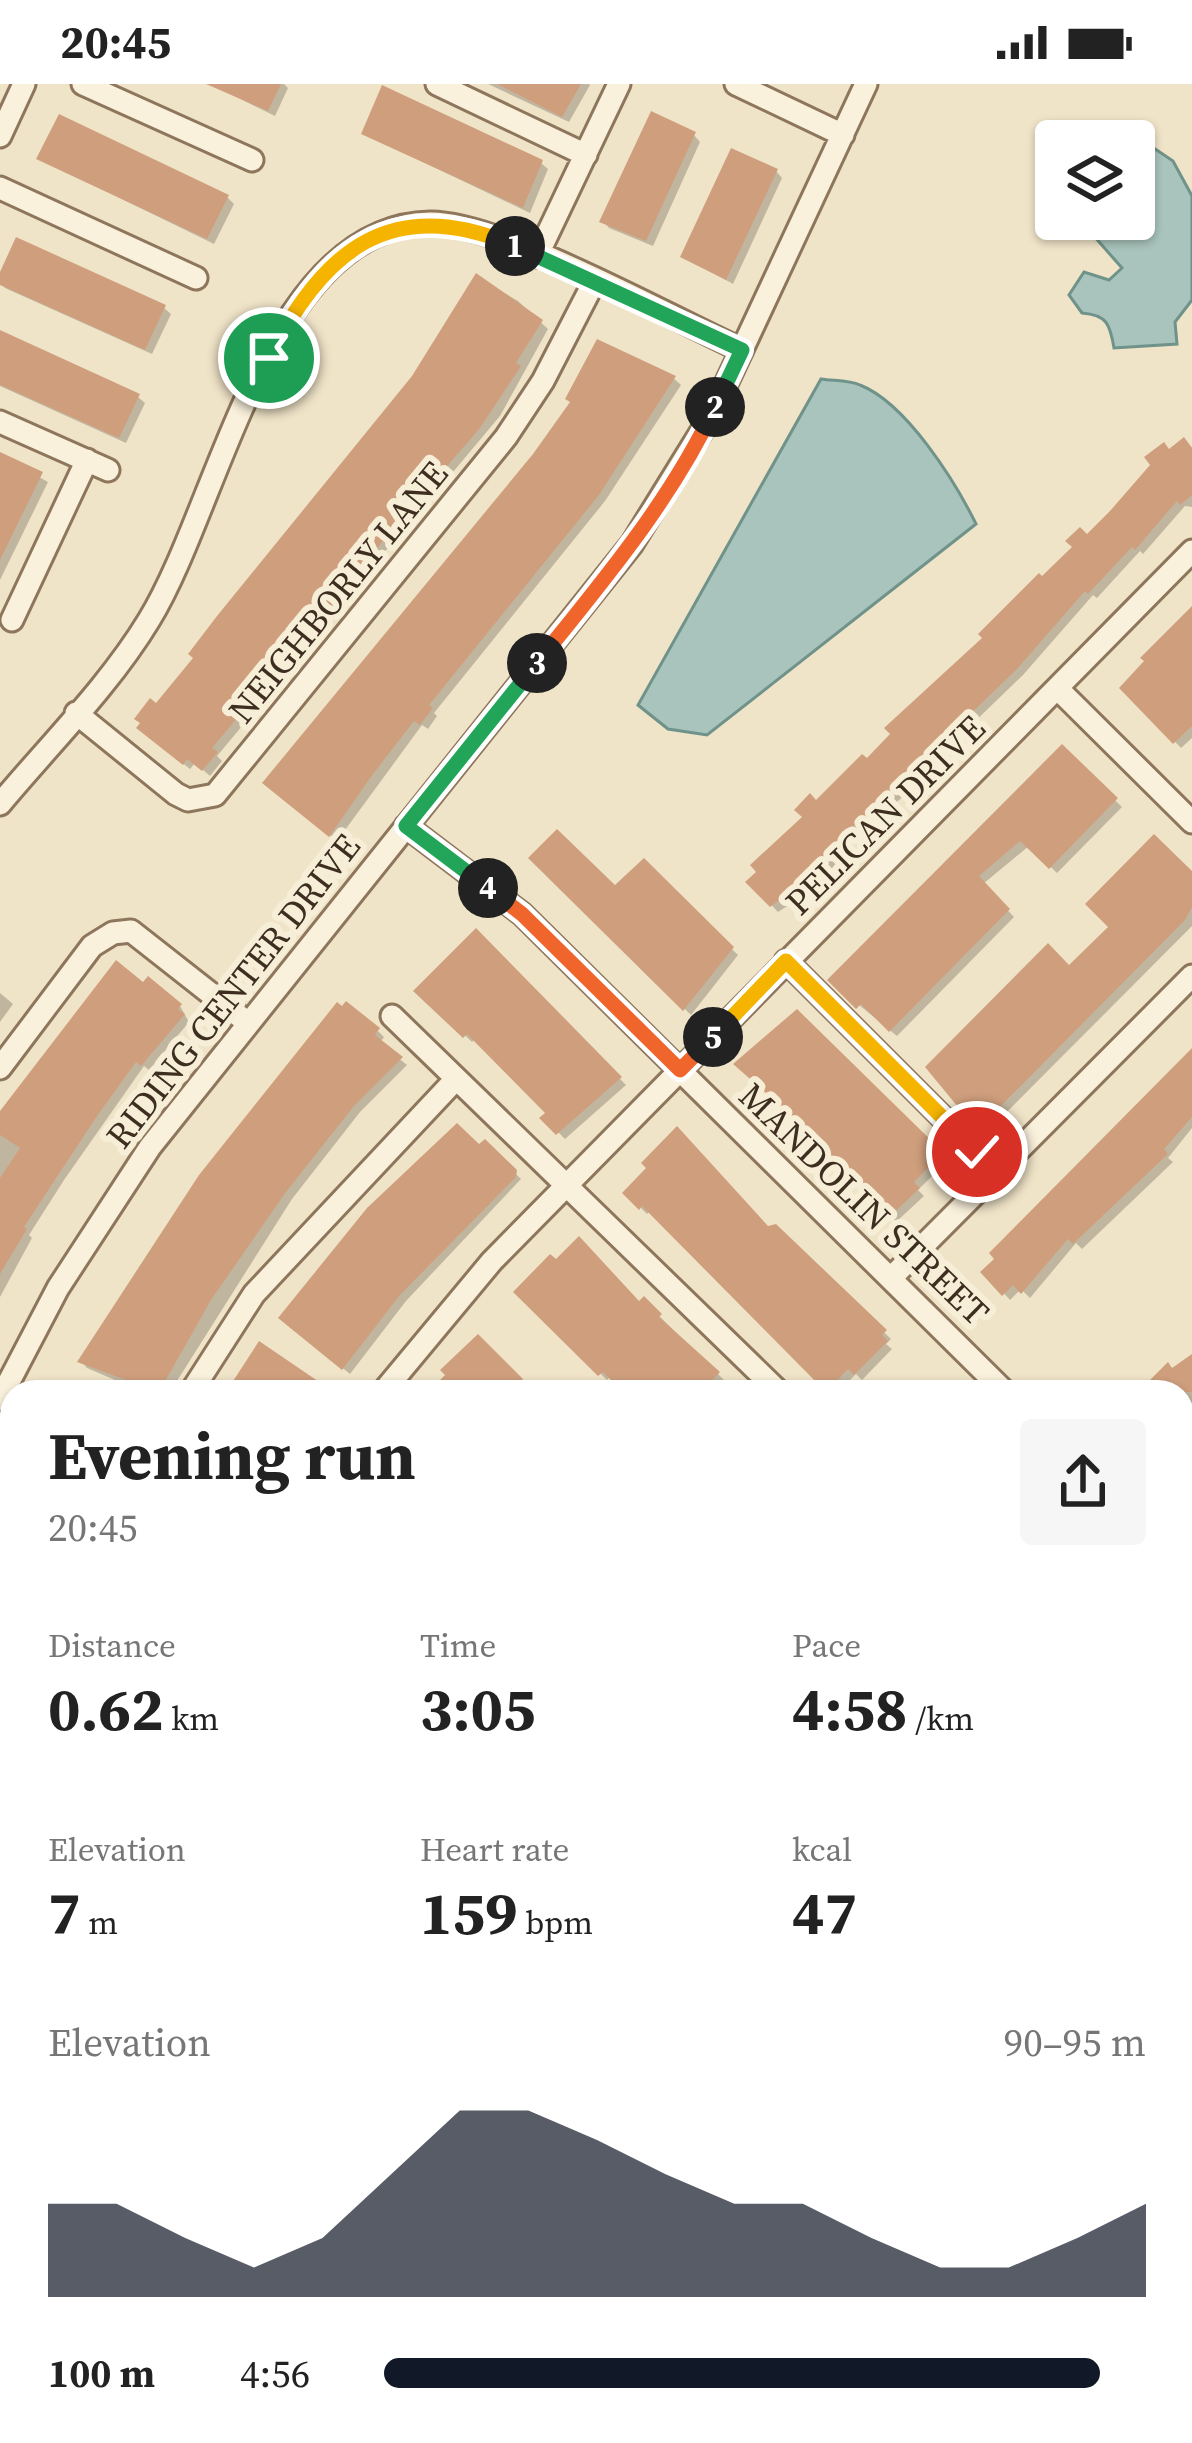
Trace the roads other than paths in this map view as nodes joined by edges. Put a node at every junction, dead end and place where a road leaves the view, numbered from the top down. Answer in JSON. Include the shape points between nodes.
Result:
{"nodes":[{"id":1,"x":24,"y":84,"type":"edge"},
{"id":2,"x":83,"y":84,"type":"edge"},
{"id":3,"x":437,"y":84,"type":"edge"},
{"id":4,"x":619,"y":84,"type":"edge"},
{"id":5,"x":736,"y":84,"type":"edge"},
{"id":6,"x":866,"y":84,"type":"edge"},
{"id":7,"x":843,"y":135,"type":"junction"},
{"id":8,"x":0,"y":136,"type":"edge"},
{"id":9,"x":586,"y":155,"type":"junction"},
{"id":10,"x":251,"y":160,"type":"dead end"},
{"id":11,"x":0,"y":188,"type":"edge"},
{"id":12,"x":537,"y":256,"type":"junction"},
{"id":13,"x":196,"y":278,"type":"dead end"},
{"id":14,"x":594,"y":281,"type":"junction"},
{"id":15,"x":742,"y":350,"type":"junction"},
{"id":16,"x":0,"y":422,"type":"edge"},
{"id":17,"x":86,"y":460,"type":"junction"},
{"id":18,"x":108,"y":470,"type":"dead end"},
{"id":19,"x":1192,"y":550,"type":"edge"},
{"id":20,"x":12,"y":620,"type":"dead end"},
{"id":21,"x":1057,"y":688,"type":"junction"},
{"id":22,"x":76,"y":713,"type":"junction"},
{"id":23,"x":0,"y":804,"type":"edge"},
{"id":24,"x":1192,"y":822,"type":"edge"},
{"id":25,"x":406,"y":826,"type":"junction"},
{"id":26,"x":786,"y":961,"type":"junction"},
{"id":27,"x":1192,"y":976,"type":"edge"},
{"id":28,"x":392,"y":1016,"type":"dead end"},
{"id":29,"x":248,"y":1023,"type":"junction"},
{"id":30,"x":0,"y":1068,"type":"edge"},
{"id":31,"x":680,"y":1070,"type":"junction"},
{"id":32,"x":456,"y":1078,"type":"junction"},
{"id":33,"x":997,"y":1172,"type":"junction"},
{"id":34,"x":567,"y":1185,"type":"junction"},
{"id":35,"x":892,"y":1277,"type":"junction"},
{"id":36,"x":11,"y":1380,"type":"edge"},
{"id":37,"x":198,"y":1380,"type":"edge"},
{"id":38,"x":393,"y":1380,"type":"edge"},
{"id":39,"x":767,"y":1380,"type":"edge"},
{"id":40,"x":993,"y":1380,"type":"edge"}],
"edges":[{"from":1,"to":8,"type":"street"},
{"from":2,"to":10,"type":"street"},
{"from":3,"to":9,"type":"street"},
{"from":4,"to":9,"type":"street"},
{"from":5,"to":7,"type":"street"},
{"from":6,"to":7,"type":"street","name":"RIDING CENTER DRIVE"},
{"from":7,"to":15,"type":"street","name":"RIDING CENTER DRIVE"},
{"from":9,"to":12,"type":"street"},
{"from":11,"to":13,"type":"street"},
{"from":12,"to":14,"type":"street"},
{"from":12,"to":22,"type":"street","via":[[486,233],[432,223],[370,239],[317,276],[269,358],[167,589]]},
{"from":14,"to":15,"type":"street"},
{"from":14,"to":22,"type":"street","name":"NEIGHBORLY LANE","via":[[506,437],[215,794],[176,794]]},
{"from":15,"to":25,"type":"street","name":"RIDING CENTER DRIVE","via":[[674,483],[632,544]]},
{"from":16,"to":17,"type":"street"},
{"from":17,"to":18,"type":"street"},
{"from":17,"to":20,"type":"street"},
{"from":19,"to":21,"type":"street","name":"PELICAN DRIVE"},
{"from":21,"to":24,"type":"street"},
{"from":21,"to":26,"type":"street","name":"PELICAN DRIVE"},
{"from":22,"to":23,"type":"street"},
{"from":25,"to":29,"type":"street","name":"RIDING CENTER DRIVE"},
{"from":25,"to":31,"type":"street","name":"MANDOLIN STREET","via":[[522,914]]},
{"from":26,"to":31,"type":"street","name":"PELICAN DRIVE"},
{"from":26,"to":33,"type":"street"},
{"from":27,"to":33,"type":"street"},
{"from":28,"to":32,"type":"street"},
{"from":29,"to":30,"type":"street","via":[[131,932],[113,933],[92,946]]},
{"from":29,"to":36,"type":"street","name":"RIDING CENTER DRIVE","via":[[99,1220]]},
{"from":31,"to":34,"type":"street","name":"PELICAN DRIVE"},
{"from":31,"to":35,"type":"street","name":"MANDOLIN STREET"},
{"from":32,"to":34,"type":"street"},
{"from":32,"to":37,"type":"street","via":[[254,1294]]},
{"from":33,"to":35,"type":"street"},
{"from":34,"to":38,"type":"street","name":"PELICAN DRIVE"},
{"from":34,"to":39,"type":"street"},
{"from":35,"to":40,"type":"street","name":"MANDOLIN STREET"}]}
